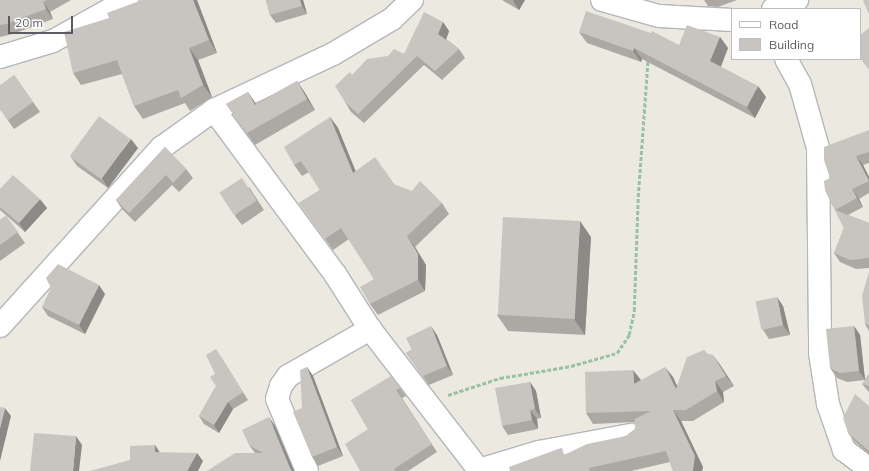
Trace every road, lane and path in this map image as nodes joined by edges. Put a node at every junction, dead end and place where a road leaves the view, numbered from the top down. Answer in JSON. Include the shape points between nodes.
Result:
{"nodes":[{"id":1,"x":127,"y":0,"type":"edge"},
{"id":2,"x":412,"y":0,"type":"edge"},
{"id":3,"x":602,"y":0,"type":"edge"},
{"id":4,"x":797,"y":0,"type":"edge"},
{"id":5,"x":776,"y":8,"type":"edge"},
{"id":6,"x":731,"y":20,"type":"edge"},
{"id":7,"x":649,"y":53,"type":"edge"},
{"id":8,"x":0,"y":57,"type":"edge"},
{"id":9,"x":787,"y":60,"type":"edge"},
{"id":10,"x":214,"y":110,"type":"junction"},
{"id":11,"x":0,"y":326,"type":"edge"},
{"id":12,"x":370,"y":329,"type":"junction"},
{"id":13,"x":427,"y":404,"type":"junction"},
{"id":14,"x":631,"y":435,"type":"edge"},
{"id":15,"x":869,"y":468,"type":"edge"},
{"id":16,"x":307,"y":471,"type":"edge"}],
"edges":[{"from":1,"to":8,"type":"street","via":[[53,40]]},
{"from":2,"to":10,"type":"street","via":[[392,19],[333,54]]},
{"from":3,"to":6,"type":"street","via":[[659,16]]},
{"from":4,"to":5,"type":"street"},
{"from":7,"to":13,"type":"path","via":[[645,68],[634,311],[629,335],[617,352],[571,366],[500,378]]},
{"from":9,"to":15,"type":"street","via":[[800,84],[818,148],[820,353],[828,404],[844,450]]},
{"from":10,"to":11,"type":"street","via":[[161,148]]},
{"from":10,"to":12,"type":"street","via":[[335,274]]},
{"from":12,"to":13,"type":"street"},
{"from":12,"to":16,"type":"street","via":[[288,376],[281,386],[277,399]]},
{"from":13,"to":14,"type":"street","via":[[478,470],[539,452]]}]}
